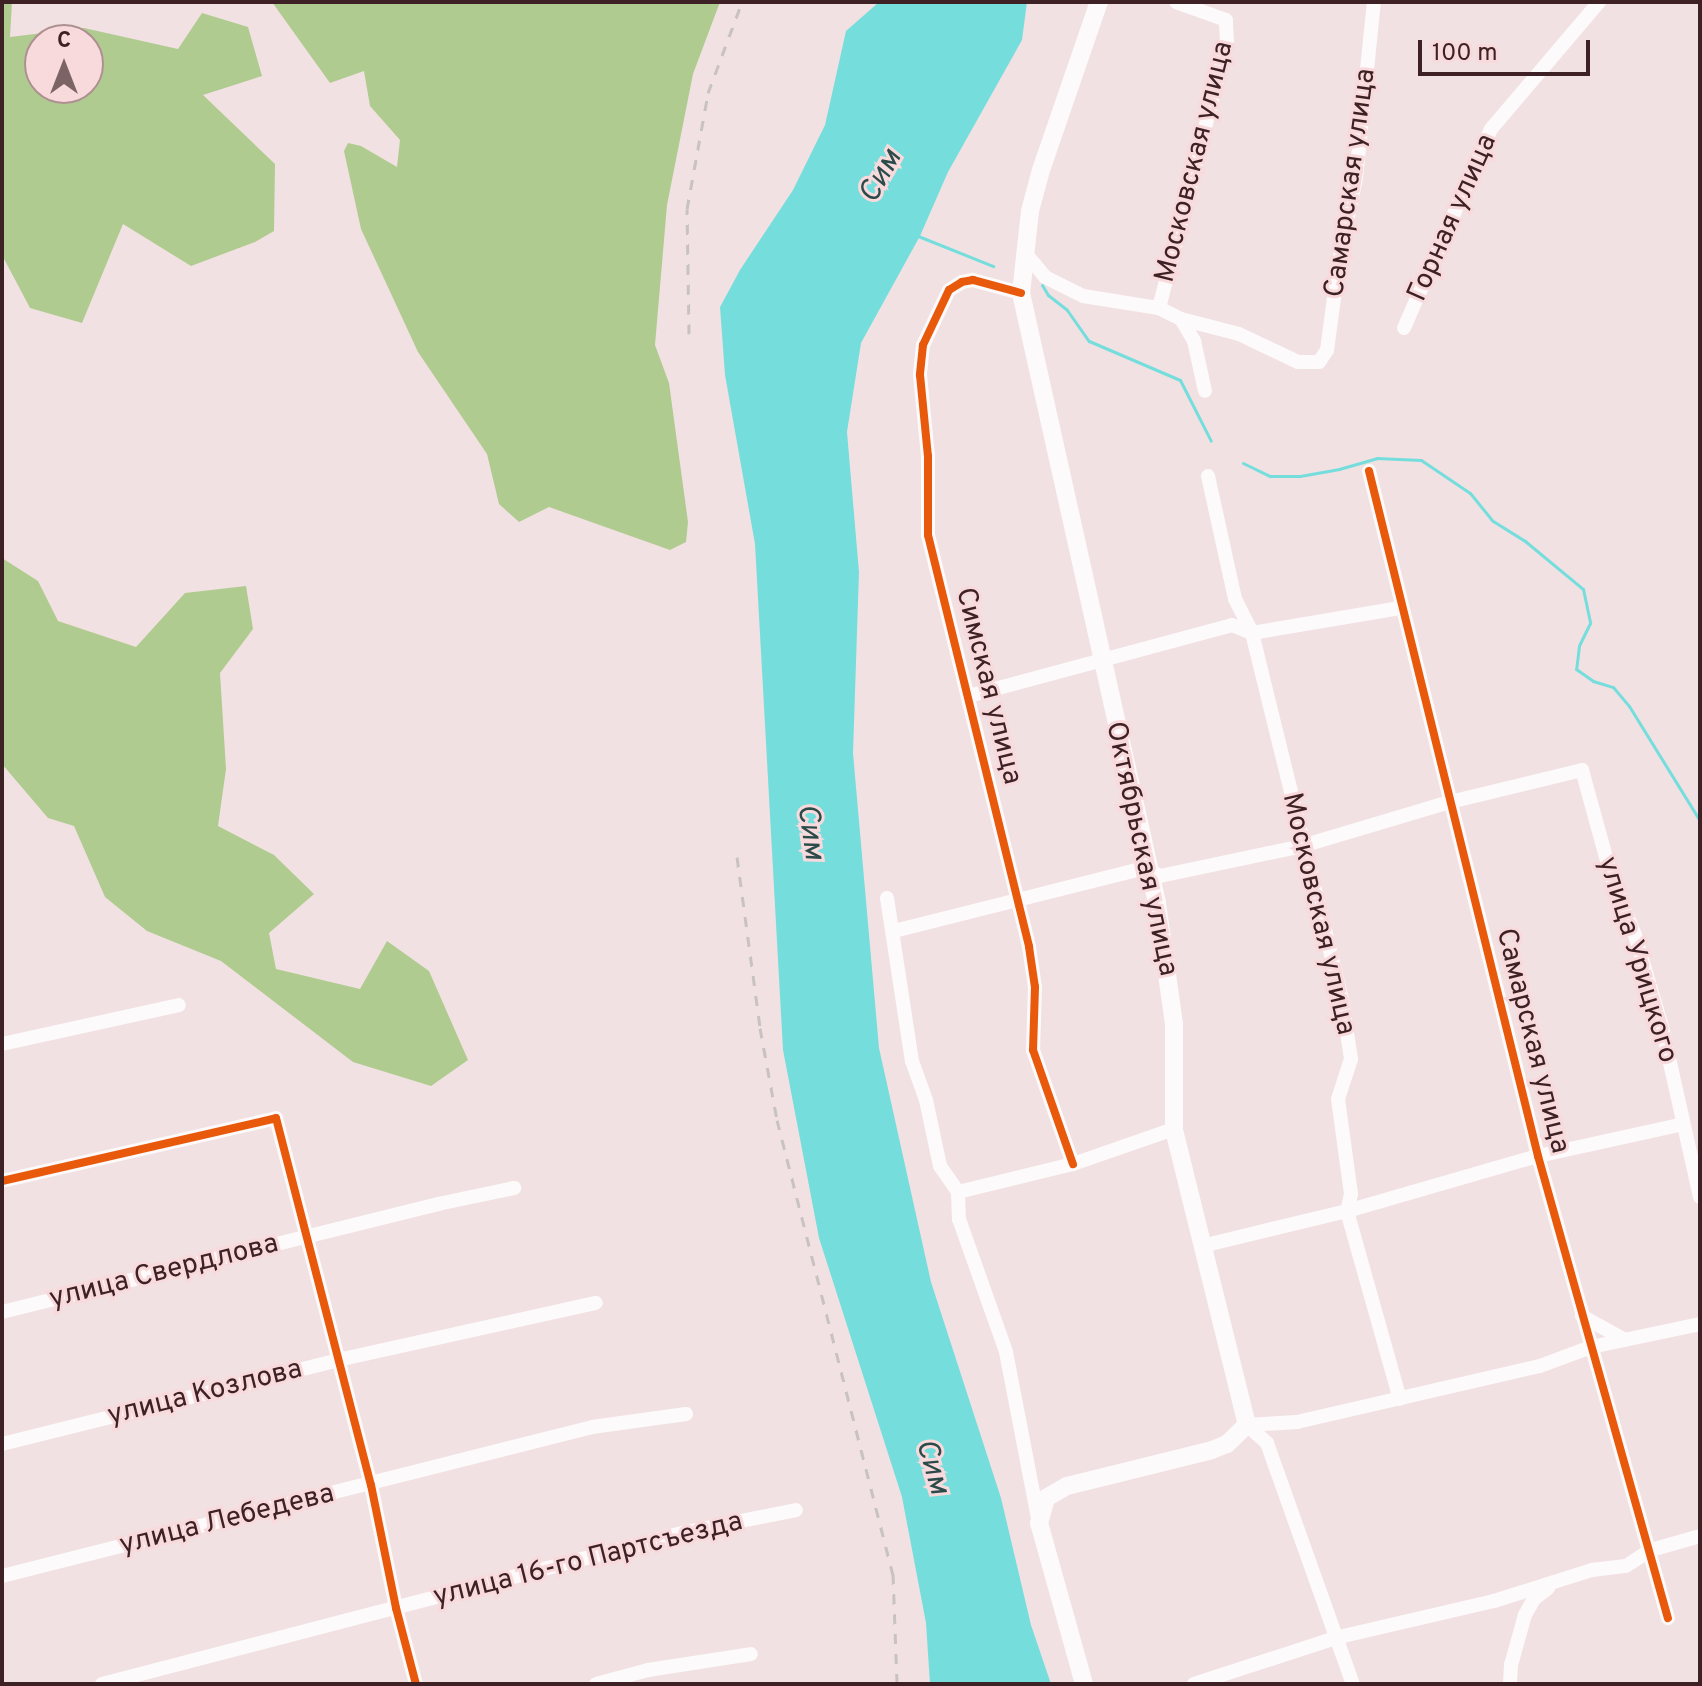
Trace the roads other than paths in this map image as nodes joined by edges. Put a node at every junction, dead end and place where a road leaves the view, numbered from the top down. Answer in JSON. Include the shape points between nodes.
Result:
{"nodes":[{"id":1,"x":1099,"y":2,"type":"edge"},
{"id":2,"x":1176,"y":2,"type":"edge"},
{"id":3,"x":1374,"y":2,"type":"edge"},
{"id":4,"x":1599,"y":2,"type":"edge"},
{"id":5,"x":1026,"y":254,"type":"junction"},
{"id":6,"x":1021,"y":293,"type":"junction"},
{"id":7,"x":1159,"y":308,"type":"junction"},
{"id":8,"x":1181,"y":319,"type":"junction"},
{"id":9,"x":1404,"y":328,"type":"dead end"},
{"id":10,"x":1205,"y":391,"type":"dead end"},
{"id":11,"x":1369,"y":471,"type":"dead end"},
{"id":12,"x":1208,"y":476,"type":"dead end"},
{"id":13,"x":1400,"y":608,"type":"junction"},
{"id":14,"x":1252,"y":633,"type":"junction"},
{"id":15,"x":1102,"y":662,"type":"junction"},
{"id":16,"x":969,"y":696,"type":"junction"},
{"id":17,"x":1450,"y":802,"type":"junction"},
{"id":18,"x":1302,"y":846,"type":"junction"},
{"id":19,"x":1151,"y":872,"type":"junction"},
{"id":20,"x":887,"y":898,"type":"dead end"},
{"id":21,"x":1016,"y":901,"type":"junction"},
{"id":22,"x":894,"y":931,"type":"junction"},
{"id":23,"x":179,"y":1005,"type":"dead end"},
{"id":24,"x":2,"y":1044,"type":"edge"},
{"id":25,"x":1683,"y":1124,"type":"junction"},
{"id":26,"x":1174,"y":1129,"type":"junction"},
{"id":27,"x":1538,"y":1156,"type":"junction"},
{"id":28,"x":1073,"y":1164,"type":"junction"},
{"id":29,"x":2,"y":1181,"type":"edge"},
{"id":30,"x":514,"y":1188,"type":"dead end"},
{"id":31,"x":958,"y":1192,"type":"junction"},
{"id":32,"x":1700,"y":1197,"type":"edge"},
{"id":33,"x":1347,"y":1211,"type":"junction"},
{"id":34,"x":307,"y":1237,"type":"junction"},
{"id":35,"x":1202,"y":1246,"type":"junction"},
{"id":36,"x":596,"y":1303,"type":"dead end"},
{"id":37,"x":2,"y":1312,"type":"edge"},
{"id":38,"x":1582,"y":1316,"type":"junction"},
{"id":39,"x":1700,"y":1324,"type":"edge"},
{"id":40,"x":1625,"y":1340,"type":"junction"},
{"id":41,"x":1591,"y":1347,"type":"junction"},
{"id":42,"x":338,"y":1360,"type":"junction"},
{"id":43,"x":1400,"y":1399,"type":"junction"},
{"id":44,"x":686,"y":1414,"type":"dead end"},
{"id":45,"x":1247,"y":1425,"type":"junction"},
{"id":46,"x":2,"y":1444,"type":"edge"},
{"id":47,"x":371,"y":1485,"type":"junction"},
{"id":48,"x":796,"y":1510,"type":"dead end"},
{"id":49,"x":1039,"y":1523,"type":"junction"},
{"id":50,"x":1700,"y":1536,"type":"edge"},
{"id":51,"x":1651,"y":1550,"type":"junction"},
{"id":52,"x":2,"y":1576,"type":"edge"},
{"id":53,"x":1557,"y":1582,"type":"junction"},
{"id":54,"x":396,"y":1608,"type":"junction"},
{"id":55,"x":1668,"y":1618,"type":"dead end"},
{"id":56,"x":1339,"y":1637,"type":"junction"},
{"id":57,"x":751,"y":1654,"type":"dead end"},
{"id":58,"x":102,"y":1684,"type":"edge"},
{"id":59,"x":416,"y":1684,"type":"edge"},
{"id":60,"x":596,"y":1684,"type":"edge"},
{"id":61,"x":1084,"y":1684,"type":"edge"},
{"id":62,"x":1194,"y":1684,"type":"edge"},
{"id":63,"x":1353,"y":1684,"type":"edge"},
{"id":64,"x":1510,"y":1684,"type":"edge"}],
"edges":[{"from":1,"to":5,"type":"main road","name":"Октябрьская улица","via":[[1041,170]]},
{"from":2,"to":7,"type":"street","name":"Московская улица","via":[[1226,20],[1227,42]]},
{"from":3,"to":8,"type":"street","name":"Самарская улица","via":[[1356,178],[1327,350],[1319,362],[1298,362],[1239,334]]},
{"from":4,"to":9,"type":"street","name":"Горная улица","via":[[1491,129]]},
{"from":5,"to":6,"type":"main road","name":"Октябрьская улица"},
{"from":5,"to":7,"type":"street","via":[[1045,277],[1083,296]]},
{"from":6,"to":15,"type":"main road","name":"Октябрьская улица"},
{"from":6,"to":16,"type":"street","name":"Симская улица","via":[[962,282],[949,290],[923,345],[928,535]]},
{"from":7,"to":8,"type":"street"},
{"from":8,"to":10,"type":"street","via":[[1194,341]]},
{"from":11,"to":13,"type":"street","name":"Самарская улица"},
{"from":12,"to":14,"type":"street","name":"Московская улица","via":[[1235,599]]},
{"from":13,"to":14,"type":"street"},
{"from":13,"to":17,"type":"street","name":"Самарская улица"},
{"from":14,"to":15,"type":"street","via":[[1232,625]]},
{"from":14,"to":18,"type":"street","name":"Московская улица"},
{"from":15,"to":16,"type":"street"},
{"from":15,"to":19,"type":"main road","name":"Октябрьская улица"},
{"from":16,"to":21,"type":"street","name":"Симская улица"},
{"from":17,"to":18,"type":"street"},
{"from":17,"to":25,"type":"street","name":"улица Урицкого","via":[[1582,770],[1653,996]]},
{"from":17,"to":27,"type":"street","name":"Самарская улица"},
{"from":18,"to":19,"type":"street","via":[[1160,876]]},
{"from":18,"to":33,"type":"street","name":"Московская улица","via":[[1342,1000],[1351,1059],[1338,1099],[1351,1194]]},
{"from":19,"to":21,"type":"street","via":[[1145,868]]},
{"from":19,"to":26,"type":"main road","name":"Октябрьская улица","via":[[1174,1024]]},
{"from":20,"to":22,"type":"street"},
{"from":21,"to":22,"type":"street"},
{"from":21,"to":28,"type":"street","name":"Симская улица","via":[[1035,987],[1033,1050]]},
{"from":22,"to":31,"type":"street","via":[[912,1061],[940,1166]]},
{"from":23,"to":24,"type":"street"},
{"from":25,"to":27,"type":"street"},
{"from":25,"to":32,"type":"street","name":"улица Урицкого"},
{"from":26,"to":28,"type":"street"},
{"from":26,"to":35,"type":"main road","name":"Октябрьская улица"},
{"from":27,"to":33,"type":"street"},
{"from":27,"to":38,"type":"street","name":"Самарская улица"},
{"from":28,"to":31,"type":"street"},
{"from":29,"to":34,"type":"street","via":[[276,1118]]},
{"from":30,"to":34,"type":"street","name":"улица Свердлова"},
{"from":31,"to":49,"type":"street","via":[[959,1219],[1006,1352]]},
{"from":33,"to":35,"type":"street"},
{"from":33,"to":43,"type":"street","name":"Московская улица"},
{"from":34,"to":37,"type":"street","name":"улица Свердлова"},
{"from":34,"to":42,"type":"street"},
{"from":35,"to":45,"type":"main road","name":"Октябрьская улица"},
{"from":36,"to":42,"type":"street","name":"улица Козлова"},
{"from":38,"to":40,"type":"street"},
{"from":38,"to":41,"type":"street","name":"Самарская улица"},
{"from":39,"to":40,"type":"street"},
{"from":40,"to":41,"type":"street"},
{"from":41,"to":43,"type":"street","via":[[1540,1366]]},
{"from":41,"to":51,"type":"street","name":"Самарская улица"},
{"from":42,"to":46,"type":"street","name":"улица Козлова"},
{"from":42,"to":47,"type":"street"},
{"from":43,"to":45,"type":"street","via":[[1297,1422]]},
{"from":44,"to":47,"type":"street","name":"улица Лебедева","via":[[592,1427]]},
{"from":45,"to":49,"type":"main road","via":[[1212,1450],[1067,1486],[1046,1498]]},
{"from":45,"to":56,"type":"street","name":"Октябрьская улица","via":[[1267,1443]]},
{"from":47,"to":52,"type":"street","name":"улица Лебедева"},
{"from":47,"to":54,"type":"street"},
{"from":48,"to":54,"type":"street","name":"улица 16-го Партсъезда","via":[[686,1532]]},
{"from":49,"to":61,"type":"main road"},
{"from":50,"to":51,"type":"street"},
{"from":51,"to":53,"type":"street","via":[[1626,1566]]},
{"from":51,"to":55,"type":"street","name":"Самарская улица"},
{"from":53,"to":56,"type":"street"},
{"from":53,"to":64,"type":"street","via":[[1525,1615]]},
{"from":54,"to":58,"type":"street","name":"улица 16-го Партсъезда"},
{"from":54,"to":59,"type":"street"},
{"from":56,"to":62,"type":"street"},
{"from":56,"to":63,"type":"street","name":"Октябрьская улица"},
{"from":57,"to":60,"type":"street"}]}
